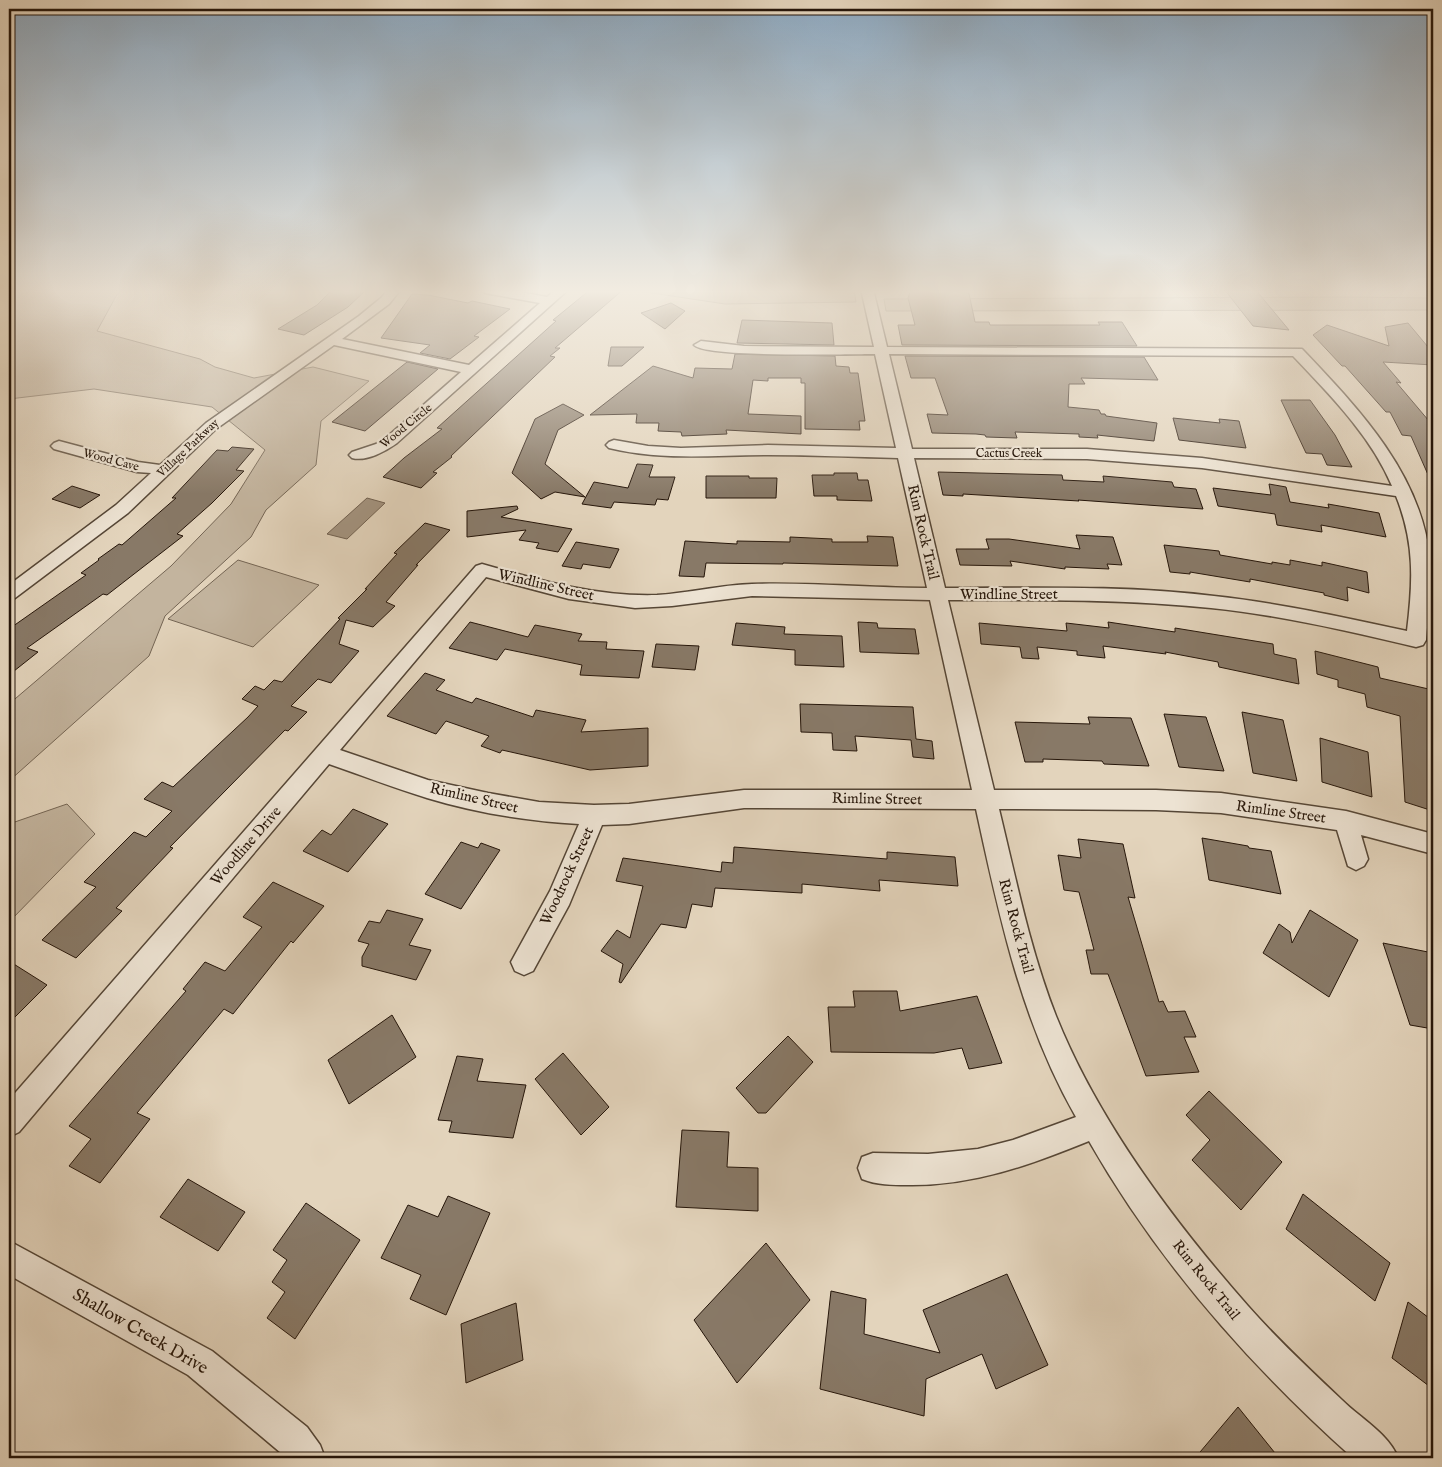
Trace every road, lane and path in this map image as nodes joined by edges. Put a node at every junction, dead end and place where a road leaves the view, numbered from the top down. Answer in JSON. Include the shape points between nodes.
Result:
{"nodes":[{"id":1,"x":308,"y":357,"type":"edge"},
{"id":2,"x":411,"y":357,"type":"edge"},
{"id":3,"x":486,"y":357,"type":"edge"},
{"id":4,"x":882,"y":357,"type":"edge"},
{"id":5,"x":1302,"y":357,"type":"edge"},
{"id":6,"x":472,"y":370,"type":"junction"},
{"id":7,"x":614,"y":445,"type":"dead end"},
{"id":8,"x":59,"y":446,"type":"dead end"},
{"id":9,"x":904,"y":453,"type":"junction"},
{"id":10,"x":357,"y":455,"type":"dead end"},
{"id":11,"x":163,"y":470,"type":"junction"},
{"id":12,"x":1402,"y":492,"type":"junction"},
{"id":13,"x":482,"y":570,"type":"joint"},
{"id":14,"x":9,"y":594,"type":"edge"},
{"id":15,"x":937,"y":594,"type":"junction"},
{"id":16,"x":324,"y":754,"type":"junction"},
{"id":17,"x":985,"y":800,"type":"junction"},
{"id":18,"x":594,"y":815,"type":"junction"},
{"id":19,"x":1346,"y":821,"type":"junction"},
{"id":20,"x":1433,"y":844,"type":"edge"},
{"id":21,"x":1356,"y":859,"type":"dead end"},
{"id":22,"x":524,"y":962,"type":"dead end"},
{"id":23,"x":9,"y":1122,"type":"edge"},
{"id":24,"x":1096,"y":1124,"type":"junction"},
{"id":25,"x":873,"y":1168,"type":"dead end"},
{"id":26,"x":9,"y":1257,"type":"edge"},
{"id":27,"x":307,"y":1458,"type":"edge"},
{"id":28,"x":1380,"y":1458,"type":"edge"}],
"edges":[{"from":1,"to":11,"type":"street","name":"Village Parkway","via":[[211,426]]},
{"from":2,"to":6,"type":"street"},
{"from":3,"to":6,"type":"street","name":"Wood Circle"},
{"from":4,"to":9,"type":"street","name":"Rim Rock Trail"},
{"from":5,"to":12,"type":"street","via":[[1350,408],[1373,438]]},
{"from":6,"to":10,"type":"street","name":"Wood Circle","via":[[392,440]]},
{"from":7,"to":9,"type":"street","name":"Cactus Creek","via":[[664,452]]},
{"from":8,"to":11,"type":"street","name":"Wood Cave","via":[[136,467]]},
{"from":9,"to":12,"type":"street","name":"Cactus Creek","via":[[1006,452],[1148,458],[1287,474]]},
{"from":9,"to":15,"type":"street","name":"Rim Rock Trail"},
{"from":11,"to":14,"type":"street","name":"Village Parkway","via":[[122,509]]},
{"from":12,"to":15,"type":"street","name":"Windline Street","via":[[1412,518],[1420,558],[1416,640],[1286,613],[1184,599],[1106,594]]},
{"from":13,"to":15,"type":"street","name":"Windline Street","via":[[568,594],[627,601],[659,601],[752,589]]},
{"from":13,"to":16,"type":"street","name":"Woodline Drive"},
{"from":15,"to":17,"type":"street","name":"Rim Rock Trail"},
{"from":16,"to":18,"type":"street","name":"Rimline Street","via":[[428,789],[488,803],[539,812]]},
{"from":16,"to":23,"type":"street","name":"Woodline Drive"},
{"from":17,"to":18,"type":"street","name":"Rimline Street","via":[[744,799],[629,814]]},
{"from":17,"to":19,"type":"street","name":"Rimline Street","via":[[1221,803]]},
{"from":17,"to":24,"type":"street","name":"Rim Rock Trail","via":[[1018,939],[1036,997],[1056,1047]]},
{"from":18,"to":22,"type":"street","name":"Woodrock Street","via":[[560,897]]},
{"from":19,"to":20,"type":"street","name":"Rimline Street"},
{"from":19,"to":21,"type":"street"},
{"from":24,"to":25,"type":"street","via":[[1002,1158],[969,1165],[917,1170]]},
{"from":24,"to":28,"type":"street","name":"Rim Rock Trail","via":[[1147,1204],[1194,1268],[1298,1384]]},
{"from":26,"to":27,"type":"street","name":"Shallow Creek Drive","via":[[200,1363],[294,1440]]}]}
